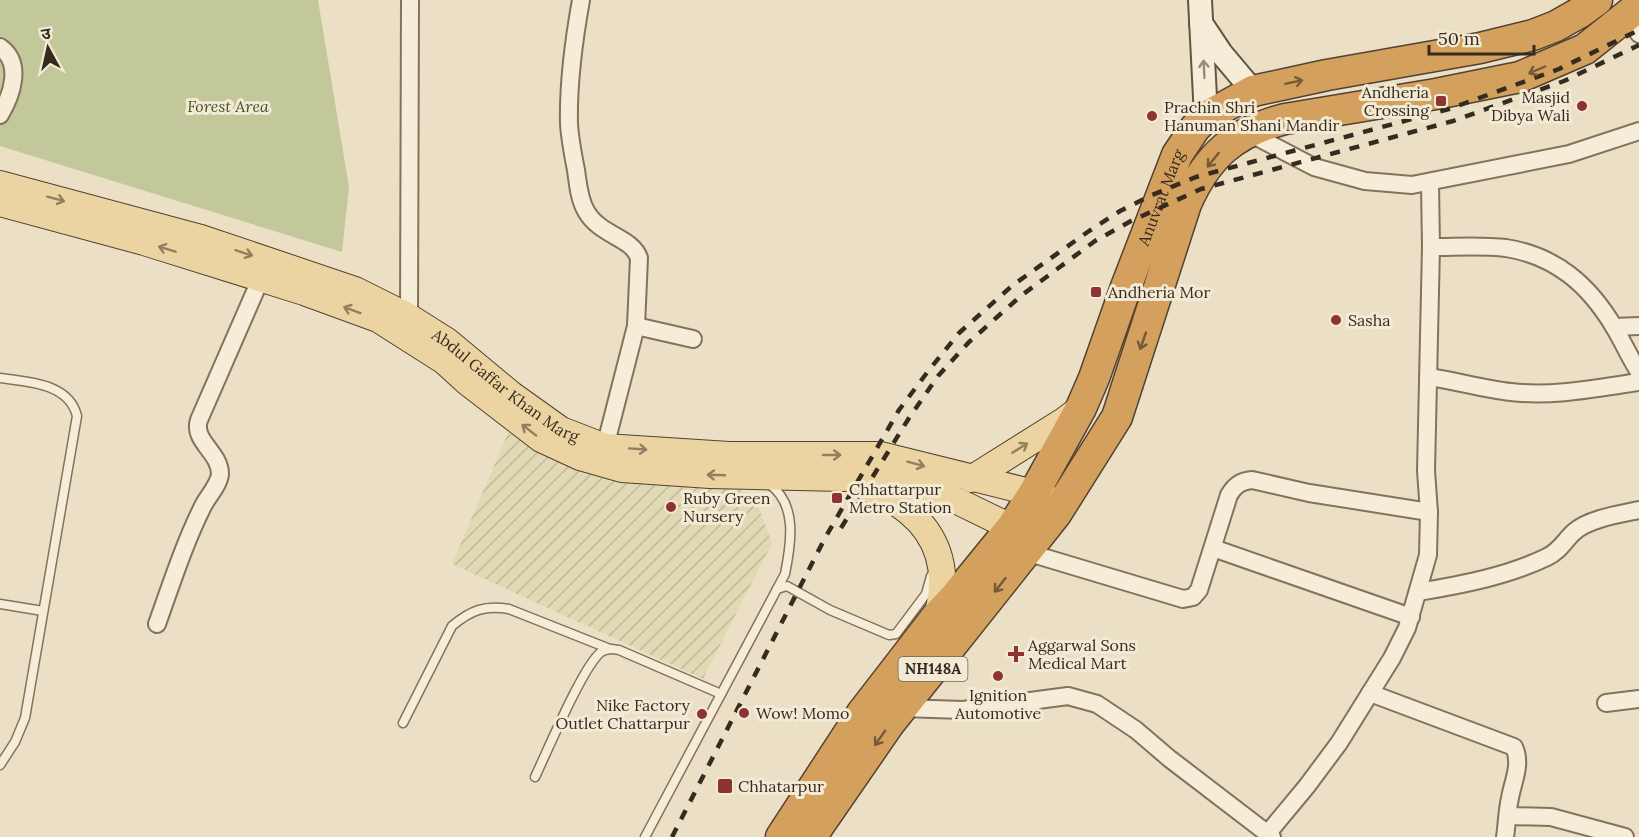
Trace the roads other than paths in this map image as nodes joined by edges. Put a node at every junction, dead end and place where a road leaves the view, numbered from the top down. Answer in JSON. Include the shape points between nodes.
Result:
{"nodes":[{"id":1,"x":410,"y":0,"type":"edge"},
{"id":2,"x":581,"y":0,"type":"edge"},
{"id":3,"x":1597,"y":0,"type":"edge"},
{"id":4,"x":1200,"y":11,"type":"edge"},
{"id":5,"x":1636,"y":18,"type":"edge"},
{"id":6,"x":0,"y":47,"type":"edge"},
{"id":7,"x":1253,"y":91,"type":"junction"},
{"id":8,"x":0,"y":115,"type":"edge"},
{"id":9,"x":1206,"y":117,"type":"junction"},
{"id":10,"x":1639,"y":131,"type":"edge"},
{"id":11,"x":1247,"y":132,"type":"junction"},
{"id":12,"x":1430,"y":183,"type":"junction"},
{"id":13,"x":0,"y":184,"type":"edge"},
{"id":14,"x":0,"y":203,"type":"edge"},
{"id":15,"x":1431,"y":247,"type":"junction"},
{"id":16,"x":261,"y":278,"type":"junction"},
{"id":17,"x":409,"y":317,"type":"junction"},
{"id":18,"x":636,"y":326,"type":"junction"},
{"id":19,"x":1639,"y":326,"type":"edge"},
{"id":20,"x":1614,"y":327,"type":"junction"},
{"id":21,"x":693,"y":339,"type":"dead end"},
{"id":22,"x":1639,"y":372,"type":"edge"},
{"id":23,"x":1430,"y":377,"type":"junction"},
{"id":24,"x":0,"y":378,"type":"edge"},
{"id":25,"x":1639,"y":382,"type":"edge"},
{"id":26,"x":1081,"y":408,"type":"junction"},
{"id":27,"x":605,"y":447,"type":"junction"},
{"id":28,"x":760,"y":477,"type":"junction"},
{"id":29,"x":843,"y":478,"type":"junction"},
{"id":30,"x":970,"y":479,"type":"junction"},
{"id":31,"x":1034,"y":493,"type":"junction"},
{"id":32,"x":1062,"y":505,"type":"junction"},
{"id":33,"x":1639,"y":510,"type":"edge"},
{"id":34,"x":1429,"y":512,"type":"junction"},
{"id":35,"x":930,"y":535,"type":"junction"},
{"id":36,"x":1025,"y":539,"type":"junction"},
{"id":37,"x":1213,"y":549,"type":"junction"},
{"id":38,"x":777,"y":589,"type":"junction"},
{"id":39,"x":1418,"y":592,"type":"junction"},
{"id":40,"x":0,"y":604,"type":"edge"},
{"id":41,"x":43,"y":611,"type":"junction"},
{"id":42,"x":937,"y":616,"type":"junction"},
{"id":43,"x":1411,"y":617,"type":"junction"},
{"id":44,"x":157,"y":624,"type":"dead end"},
{"id":45,"x":610,"y":649,"type":"junction"},
{"id":46,"x":1370,"y":693,"type":"junction"},
{"id":47,"x":721,"y":694,"type":"junction"},
{"id":48,"x":1639,"y":699,"type":"edge"},
{"id":49,"x":1606,"y":703,"type":"dead end"},
{"id":50,"x":902,"y":708,"type":"junction"},
{"id":51,"x":403,"y":723,"type":"dead end"},
{"id":52,"x":0,"y":765,"type":"edge"},
{"id":53,"x":536,"y":777,"type":"dead end"},
{"id":54,"x":1508,"y":816,"type":"junction"},
{"id":55,"x":1270,"y":835,"type":"edge"},
{"id":56,"x":645,"y":837,"type":"edge"},
{"id":57,"x":781,"y":837,"type":"edge"},
{"id":58,"x":811,"y":837,"type":"edge"},
{"id":59,"x":1505,"y":837,"type":"edge"},
{"id":60,"x":1625,"y":837,"type":"edge"}],
"edges":[{"from":1,"to":17,"type":"street"},
{"from":2,"to":18,"type":"street","via":[[569,125],[576,175],[592,220],[637,251],[640,269]]},
{"from":7,"to":3,"type":"highway","name":"Anuvrat Marg","number":"NH148A","one_way":true,"via":[[1533,35],[1556,26]]},
{"from":4,"to":7,"type":"street","via":[[1221,52]]},
{"from":9,"to":4,"type":"street","one_way":true},
{"from":5,"to":11,"type":"highway","name":"Anuvrat Marg","number":"NH148A","one_way":true,"via":[[1585,49],[1520,77],[1285,118]]},
{"from":6,"to":8,"type":"street","via":[[10,57],[13,76]]},
{"from":7,"to":9,"type":"highway","name":"Anuvrat Marg","number":"NH148A"},
{"from":9,"to":26,"type":"highway","name":"Anuvrat Marg","number":"NH148A","via":[[1177,155]]},
{"from":10,"to":12,"type":"street","via":[[1569,154]]},
{"from":11,"to":12,"type":"street","via":[[1314,167],[1339,175],[1396,184]]},
{"from":11,"to":32,"type":"highway","name":"Anuvrat Marg","number":"NH148A","one_way":true,"via":[[1215,155],[1194,187],[1117,417]]},
{"from":12,"to":15,"type":"street"},
{"from":13,"to":17,"type":"main road","name":"Abdul Gaffar Khan Marg","one_way":true,"via":[[201,238],[355,290]]},
{"from":16,"to":14,"type":"main road","name":"Abdul Gaffar Khan Marg","one_way":true},
{"from":15,"to":20,"type":"street","via":[[1508,249],[1567,271]]},
{"from":15,"to":23,"type":"street"},
{"from":28,"to":16,"type":"main road","name":"Abdul Gaffar Khan Marg","one_way":true,"via":[[622,469],[580,457],[541,439],[444,361],[378,319]]},
{"from":16,"to":44,"type":"street","via":[[197,426],[198,435],[219,465],[220,476],[203,506]]},
{"from":17,"to":27,"type":"main road","name":"Abdul Gaffar Khan Marg","via":[[447,341],[561,430]]},
{"from":18,"to":21,"type":"street"},
{"from":18,"to":27,"type":"street"},
{"from":19,"to":20,"type":"street"},
{"from":20,"to":22,"type":"street"},
{"from":23,"to":25,"type":"street","via":[[1504,391],[1538,393]]},
{"from":23,"to":34,"type":"street","via":[[1426,471]]},
{"from":24,"to":41,"type":"lane","via":[[54,389],[74,404],[77,416]]},
{"from":30,"to":26,"type":"main road","one_way":true},
{"from":26,"to":31,"type":"highway","name":"Anuvrat Marg","number":"NH148A"},
{"from":27,"to":30,"type":"main road","name":"Abdul Gaffar Khan Marg","one_way":true,"via":[[729,455],[881,455]]},
{"from":28,"to":29,"type":"main road","name":"Abdul Gaffar Khan Marg"},
{"from":28,"to":38,"type":"lane","via":[[777,489],[790,521],[789,554]]},
{"from":29,"to":35,"type":"main road","via":[[902,505]]},
{"from":29,"to":36,"type":"main road","name":"Abdul Gaffar Khan Marg","via":[[870,476],[951,498]]},
{"from":30,"to":31,"type":"main road","name":"Abdul Gaffar Khan Marg"},
{"from":31,"to":32,"type":"main road","name":"Abdul Gaffar Khan Marg"},
{"from":31,"to":36,"type":"highway","name":"Anuvrat Marg","number":"NH148A"},
{"from":32,"to":36,"type":"highway","number":"NH148A"},
{"from":33,"to":39,"type":"street","via":[[1580,528],[1557,552],[1535,562]]},
{"from":34,"to":37,"type":"street","via":[[1244,481],[1234,486],[1229,495]]},
{"from":34,"to":39,"type":"street","via":[[1428,555]]},
{"from":35,"to":38,"type":"lane","via":[[931,582],[896,634],[889,635],[836,614],[788,586]]},
{"from":35,"to":42,"type":"main road","via":[[943,575]]},
{"from":36,"to":37,"type":"street","via":[[1183,599],[1193,597],[1199,590]]},
{"from":36,"to":42,"type":"highway","number":"NH148A"},
{"from":36,"to":50,"type":"highway","number":"NH148A","one_way":true},
{"from":37,"to":43,"type":"street"},
{"from":38,"to":47,"type":"lane"},
{"from":39,"to":43,"type":"street"},
{"from":40,"to":41,"type":"lane"},
{"from":41,"to":52,"type":"lane","via":[[25,718]]},
{"from":42,"to":57,"type":"highway","number":"NH148A","via":[[862,713]]},
{"from":43,"to":46,"type":"street"},
{"from":45,"to":47,"type":"lane"},
{"from":45,"to":51,"type":"lane","via":[[509,609],[483,608],[452,626]]},
{"from":45,"to":53,"type":"lane","via":[[602,652],[587,670]]},
{"from":46,"to":54,"type":"street","via":[[1514,747],[1518,766]]},
{"from":46,"to":55,"type":"street","via":[[1339,743]]},
{"from":47,"to":56,"type":"lane"},
{"from":48,"to":49,"type":"street"},
{"from":50,"to":55,"type":"street","via":[[963,710],[1068,696],[1097,704]]},
{"from":50,"to":58,"type":"highway","number":"NH148A","one_way":true},
{"from":54,"to":59,"type":"street"},
{"from":54,"to":60,"type":"street","via":[[1551,817]]}]}
